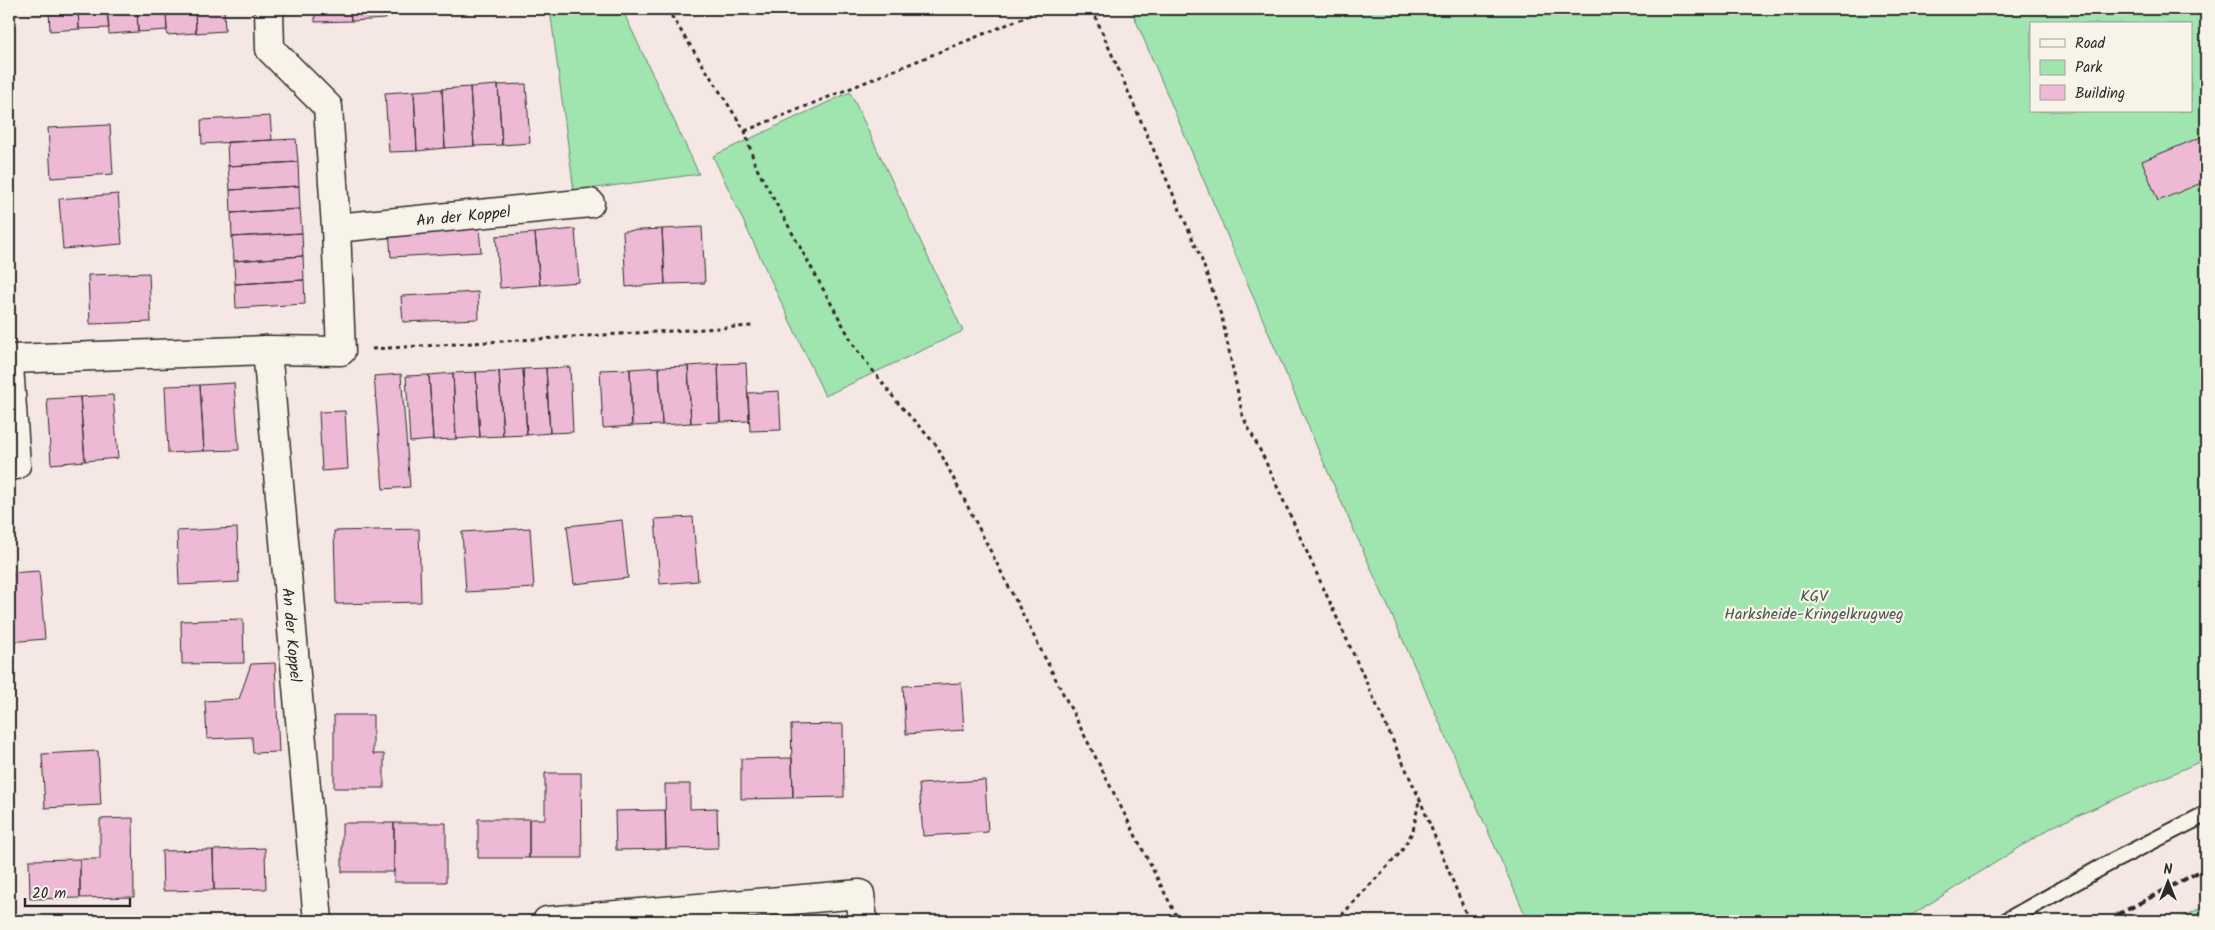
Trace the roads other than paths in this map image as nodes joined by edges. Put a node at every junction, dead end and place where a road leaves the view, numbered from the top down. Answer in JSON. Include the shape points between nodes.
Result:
{"nodes":[{"id":1,"x":269,"y":9,"type":"edge"},
{"id":2,"x":590,"y":203,"type":"dead end"},
{"id":3,"x":336,"y":228,"type":"junction"},
{"id":4,"x":267,"y":350,"type":"junction"},
{"id":5,"x":9,"y":359,"type":"edge"},
{"id":6,"x":9,"y":366,"type":"edge"},
{"id":7,"x":16,"y":465,"type":"dead end"},
{"id":8,"x":2206,"y":814,"type":"edge"},
{"id":9,"x":318,"y":921,"type":"edge"},
{"id":10,"x":547,"y":921,"type":"edge"},
{"id":11,"x":862,"y":921,"type":"edge"},
{"id":12,"x":2006,"y":921,"type":"edge"}],
"edges":[{"from":1,"to":3,"type":"street","via":[[270,49],[328,108]]},
{"from":2,"to":3,"type":"street","name":"An der Koppel"},
{"from":3,"to":4,"type":"street","via":[[340,351]]},
{"from":4,"to":5,"type":"street"},
{"from":4,"to":9,"type":"street","name":"An der Koppel"},
{"from":6,"to":7,"type":"street"},
{"from":8,"to":12,"type":"lane"},
{"from":10,"to":11,"type":"street","via":[[860,894]]}]}
